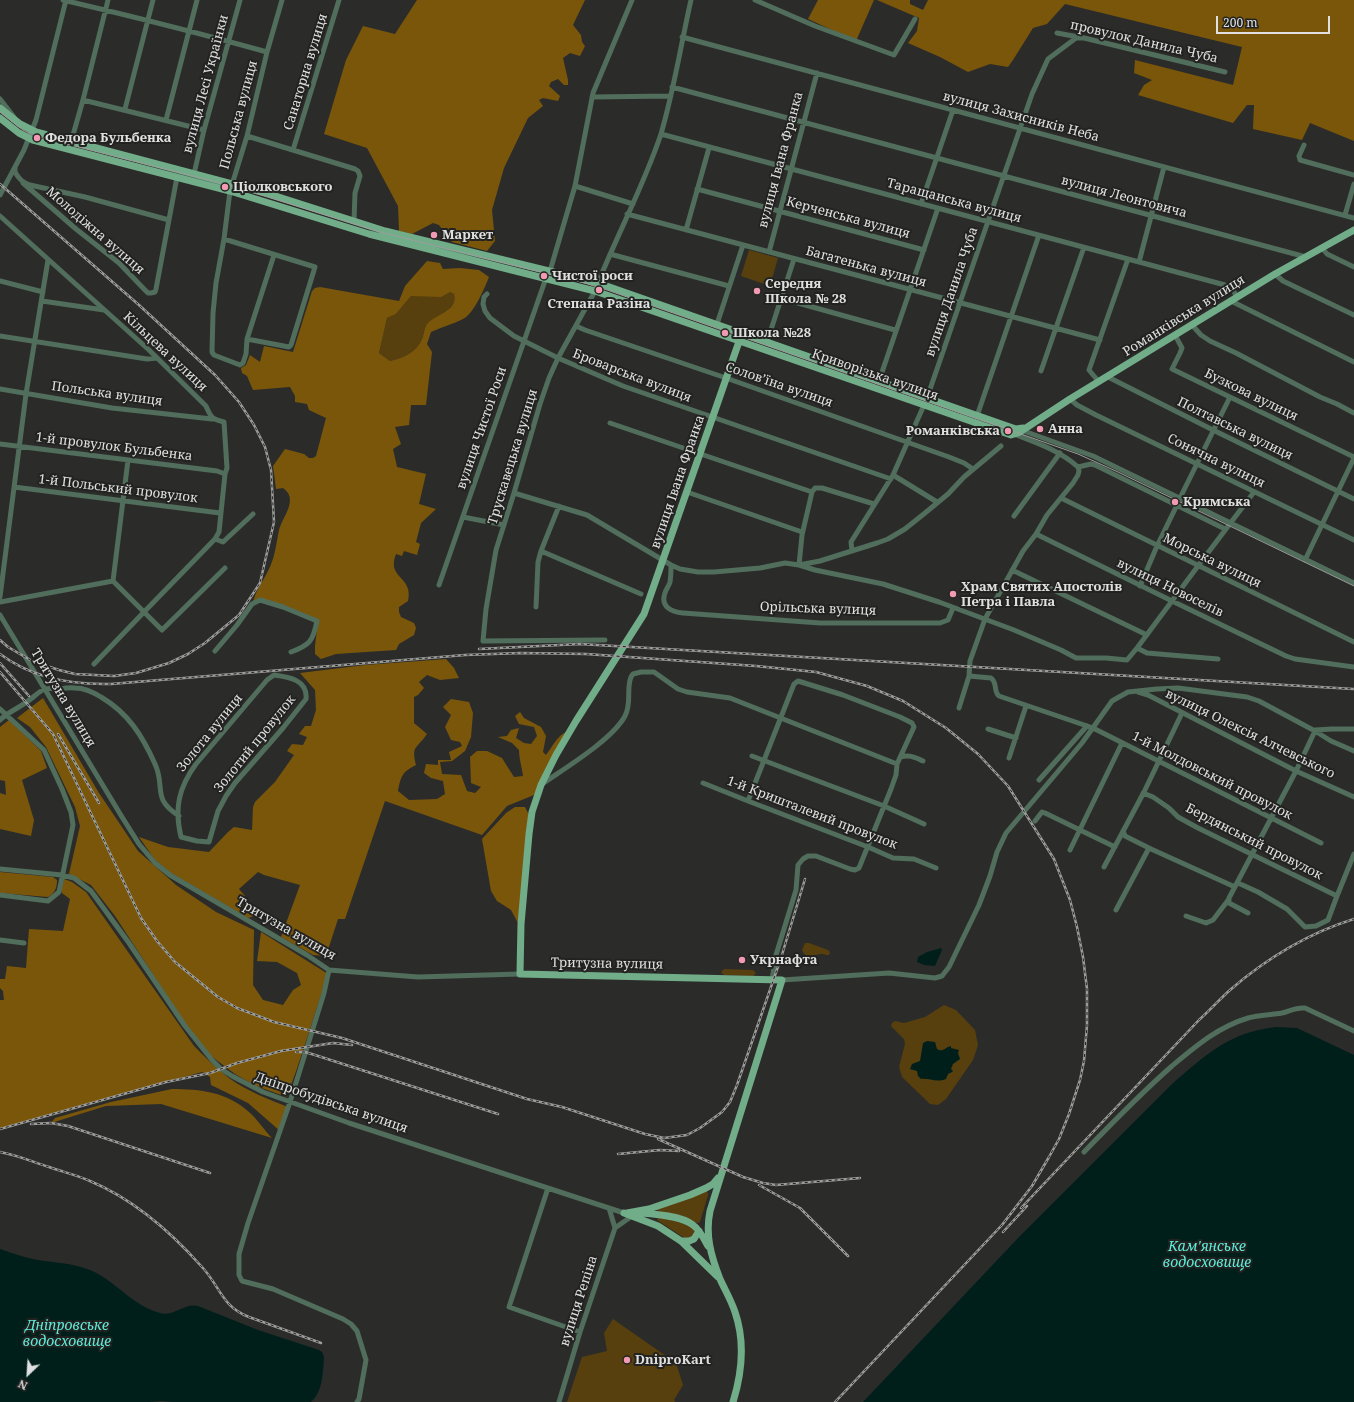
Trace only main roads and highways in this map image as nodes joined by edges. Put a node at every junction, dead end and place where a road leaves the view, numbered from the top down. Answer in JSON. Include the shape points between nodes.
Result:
{"nodes":[{"id":1,"x":0,"y":108,"type":"edge"},
{"id":2,"x":0,"y":118,"type":"edge"},
{"id":3,"x":1354,"y":230,"type":"edge"},
{"id":4,"x":742,"y":333,"type":"junction"},
{"id":5,"x":739,"y":341,"type":"junction"},
{"id":6,"x":925,"y":401,"type":"junction"},
{"id":7,"x":1029,"y":426,"type":"joint"},
{"id":8,"x":1017,"y":431,"type":"junction"},
{"id":9,"x":520,"y":974,"type":"joint"},
{"id":10,"x":721,"y":1174,"type":"junction"},
{"id":11,"x":659,"y":1205,"type":"junction"},
{"id":12,"x":629,"y":1214,"type":"junction"},
{"id":13,"x":652,"y":1214,"type":"junction"},
{"id":14,"x":658,"y":1226,"type":"junction"},
{"id":15,"x":699,"y":1231,"type":"junction"},
{"id":16,"x":682,"y":1241,"type":"junction"},
{"id":17,"x":709,"y":1247,"type":"junction"},
{"id":18,"x":720,"y":1280,"type":"junction"},
{"id":19,"x":733,"y":1402,"type":"edge"}],
"edges":[{"from":1,"to":4,"type":"main road","name":"Криворізька вулиця","via":[[32,130],[71,142],[232,184],[385,231],[598,283]]},
{"from":2,"to":5,"type":"main road","name":"Криворізька вулиця","via":[[28,138],[230,191],[369,234],[595,291]]},
{"from":3,"to":7,"type":"main road","name":"Романківська вулиця","via":[[1275,274]]},
{"from":4,"to":5,"type":"main road","name":"вулиця Івана Франка"},
{"from":4,"to":6,"type":"main road","name":"Криворізька вулиця","via":[[879,381]]},
{"from":5,"to":6,"type":"main road","name":"Криворізька вулиця"},
{"from":5,"to":9,"type":"main road","name":"вулиця Івана Франка","via":[[644,614],[567,737],[541,785],[532,812],[521,924]]},
{"from":6,"to":8,"type":"main road","name":"Криворізька вулиця"},
{"from":6,"to":8,"type":"main road","name":"Криворізька вулиця","via":[[1007,434]]},
{"from":7,"to":8,"type":"main road","name":"Криворізька вулиця"},
{"from":9,"to":10,"type":"main road","name":"Тритузна вулиця","via":[[782,980]]},
{"from":10,"to":11,"type":"main road","via":[[706,1188]]},
{"from":10,"to":17,"type":"main road","via":[[708,1222]]},
{"from":11,"to":12,"type":"main road"},
{"from":11,"to":13,"type":"main road"},
{"from":12,"to":13,"type":"main road"},
{"from":12,"to":14,"type":"main road"},
{"from":13,"to":14,"type":"main road"},
{"from":13,"to":15,"type":"main road","via":[[689,1222]]},
{"from":14,"to":16,"type":"main road"},
{"from":15,"to":16,"type":"main road","via":[[694,1240]]},
{"from":15,"to":17,"type":"main road"},
{"from":16,"to":18,"type":"main road"},
{"from":17,"to":18,"type":"main road"},
{"from":18,"to":19,"type":"main road","via":[[730,1297],[740,1332],[741,1369]]}]}
